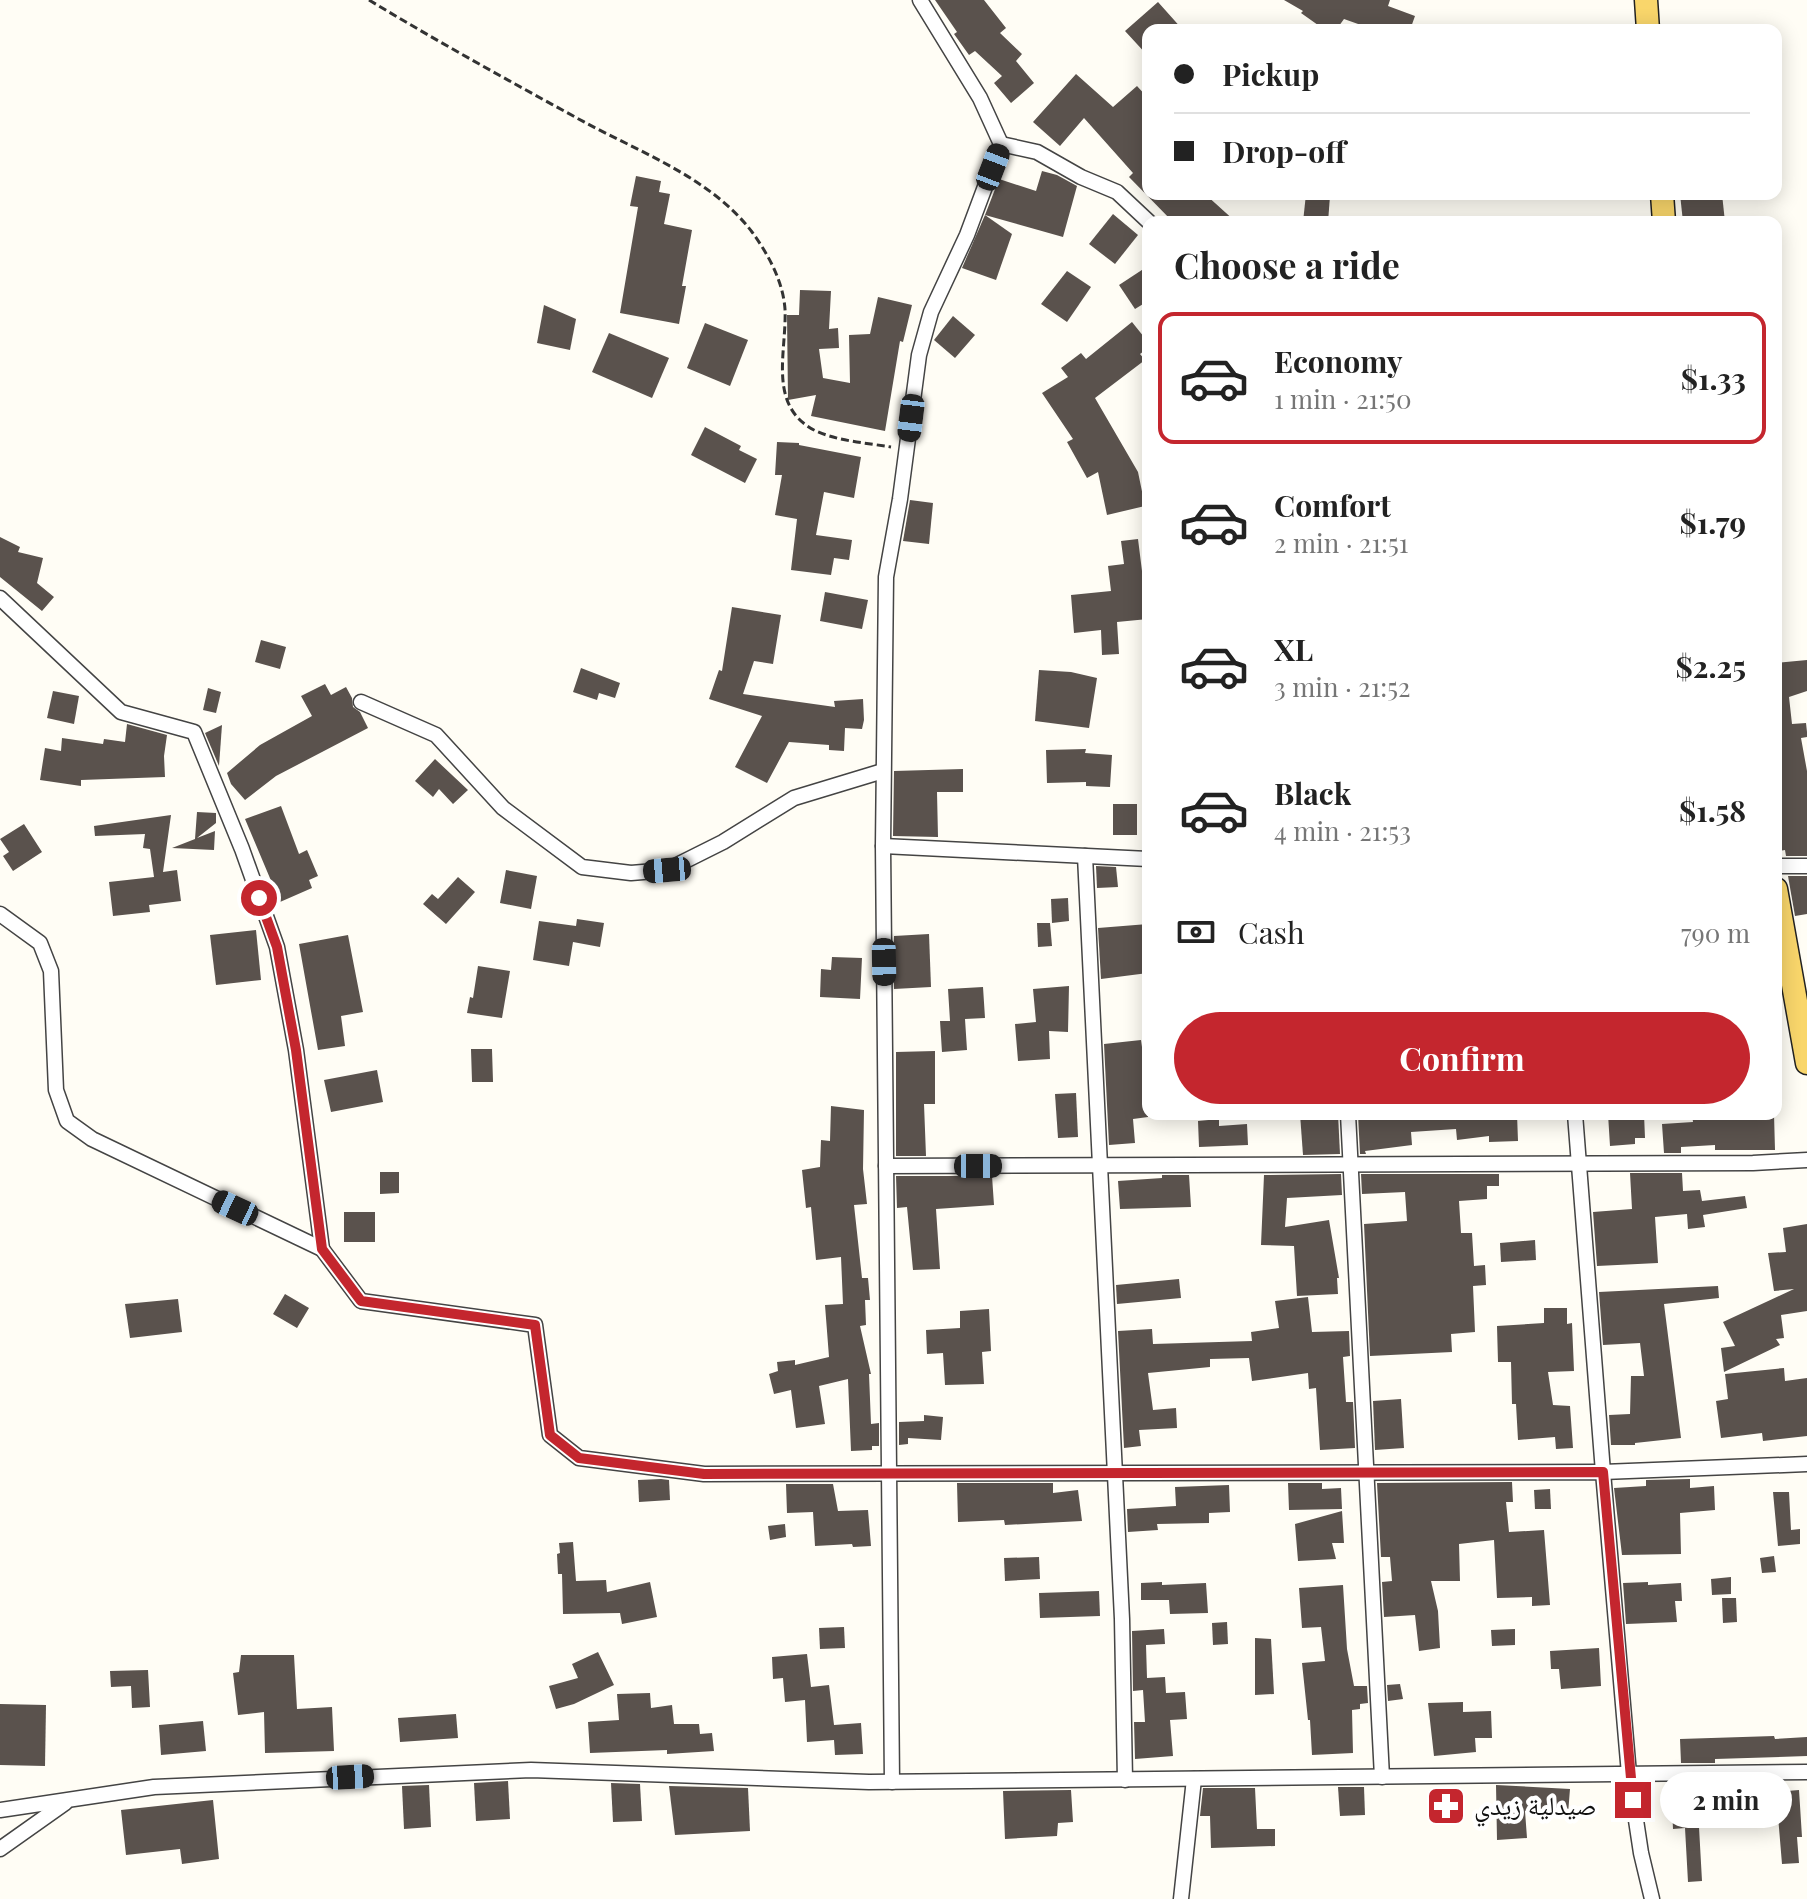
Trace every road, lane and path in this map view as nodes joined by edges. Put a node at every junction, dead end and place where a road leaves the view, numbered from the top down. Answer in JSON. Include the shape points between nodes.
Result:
{"nodes":[{"id":1,"x":369,"y":0,"type":"edge"},
{"id":2,"x":920,"y":0,"type":"edge"},
{"id":3,"x":1646,"y":0,"type":"edge"},
{"id":4,"x":1648,"y":24,"type":"edge"},
{"id":5,"x":1001,"y":144,"type":"junction"},
{"id":6,"x":1143,"y":216,"type":"edge"},
{"id":7,"x":907,"y":449,"type":"junction"},
{"id":8,"x":0,"y":598,"type":"edge"},
{"id":9,"x":361,"y":702,"type":"dead end"},
{"id":10,"x":883,"y":771,"type":"junction"},
{"id":11,"x":883,"y":846,"type":"junction"},
{"id":12,"x":1085,"y":856,"type":"junction"},
{"id":13,"x":1142,"y":859,"type":"edge"},
{"id":14,"x":1782,"y":866,"type":"edge"},
{"id":15,"x":1807,"y":866,"type":"edge"},
{"id":16,"x":0,"y":914,"type":"edge"},
{"id":17,"x":1782,"y":923,"type":"edge"},
{"id":18,"x":1807,"y":1063,"type":"edge"},
{"id":19,"x":1348,"y":1120,"type":"edge"},
{"id":20,"x":1575,"y":1120,"type":"edge"},
{"id":21,"x":1807,"y":1160,"type":"edge"},
{"id":22,"x":1578,"y":1163,"type":"junction"},
{"id":23,"x":1100,"y":1165,"type":"junction"},
{"id":24,"x":1351,"y":1165,"type":"junction"},
{"id":25,"x":886,"y":1166,"type":"junction"},
{"id":26,"x":322,"y":1249,"type":"junction"},
{"id":27,"x":1807,"y":1464,"type":"edge"},
{"id":28,"x":1366,"y":1472,"type":"junction"},
{"id":29,"x":1603,"y":1472,"type":"junction"},
{"id":30,"x":889,"y":1473,"type":"junction"},
{"id":31,"x":1115,"y":1473,"type":"junction"},
{"id":32,"x":1807,"y":1772,"type":"edge"},
{"id":33,"x":1629,"y":1774,"type":"junction"},
{"id":34,"x":1382,"y":1777,"type":"junction"},
{"id":35,"x":1194,"y":1779,"type":"junction"},
{"id":36,"x":1125,"y":1780,"type":"junction"},
{"id":37,"x":892,"y":1782,"type":"junction"},
{"id":38,"x":70,"y":1800,"type":"junction"},
{"id":39,"x":0,"y":1810,"type":"edge"},
{"id":40,"x":0,"y":1849,"type":"edge"},
{"id":41,"x":1181,"y":1899,"type":"edge"},
{"id":42,"x":1652,"y":1899,"type":"edge"}],
"edges":[{"from":1,"to":7,"type":"path","via":[[692,179],[720,201],[750,230],[781,286],[784,395],[795,416],[815,430],[848,440]]},
{"from":2,"to":5,"type":"street","via":[[980,98]]},
{"from":3,"to":4,"type":"main road"},
{"from":5,"to":6,"type":"street","via":[[1037,152],[1117,192]]},
{"from":5,"to":7,"type":"street","via":[[931,312],[919,355]]},
{"from":7,"to":10,"type":"street","via":[[886,577]]},
{"from":8,"to":26,"type":"street","via":[[121,712],[194,732],[277,947]]},
{"from":9,"to":10,"type":"street","via":[[436,735],[503,808],[582,867],[631,873],[667,870],[794,798]]},
{"from":10,"to":11,"type":"street"},
{"from":11,"to":12,"type":"street"},
{"from":11,"to":25,"type":"street"},
{"from":12,"to":13,"type":"street"},
{"from":12,"to":23,"type":"street"},
{"from":14,"to":15,"type":"street"},
{"from":16,"to":26,"type":"street","via":[[40,943],[51,971],[56,1090],[67,1121],[92,1139]]},
{"from":17,"to":18,"type":"main road"},
{"from":19,"to":24,"type":"street"},
{"from":20,"to":22,"type":"street"},
{"from":21,"to":22,"type":"street"},
{"from":22,"to":24,"type":"street"},
{"from":22,"to":29,"type":"street"},
{"from":23,"to":24,"type":"street"},
{"from":23,"to":25,"type":"street"},
{"from":23,"to":31,"type":"street"},
{"from":24,"to":28,"type":"street"},
{"from":25,"to":30,"type":"street"},
{"from":26,"to":30,"type":"street","via":[[361,1301],[535,1325],[550,1435],[579,1458],[704,1474]]},
{"from":27,"to":29,"type":"street"},
{"from":28,"to":29,"type":"street"},
{"from":28,"to":31,"type":"street"},
{"from":28,"to":34,"type":"street"},
{"from":29,"to":33,"type":"street"},
{"from":30,"to":31,"type":"street"},
{"from":30,"to":37,"type":"street"},
{"from":31,"to":36,"type":"street"},
{"from":32,"to":33,"type":"street"},
{"from":33,"to":34,"type":"street"},
{"from":33,"to":42,"type":"street"},
{"from":34,"to":35,"type":"street"},
{"from":35,"to":36,"type":"street"},
{"from":35,"to":41,"type":"street"},
{"from":36,"to":37,"type":"street"},
{"from":37,"to":38,"type":"street","via":[[531,1770],[154,1787]]},
{"from":38,"to":39,"type":"street"},
{"from":38,"to":40,"type":"street"}]}
